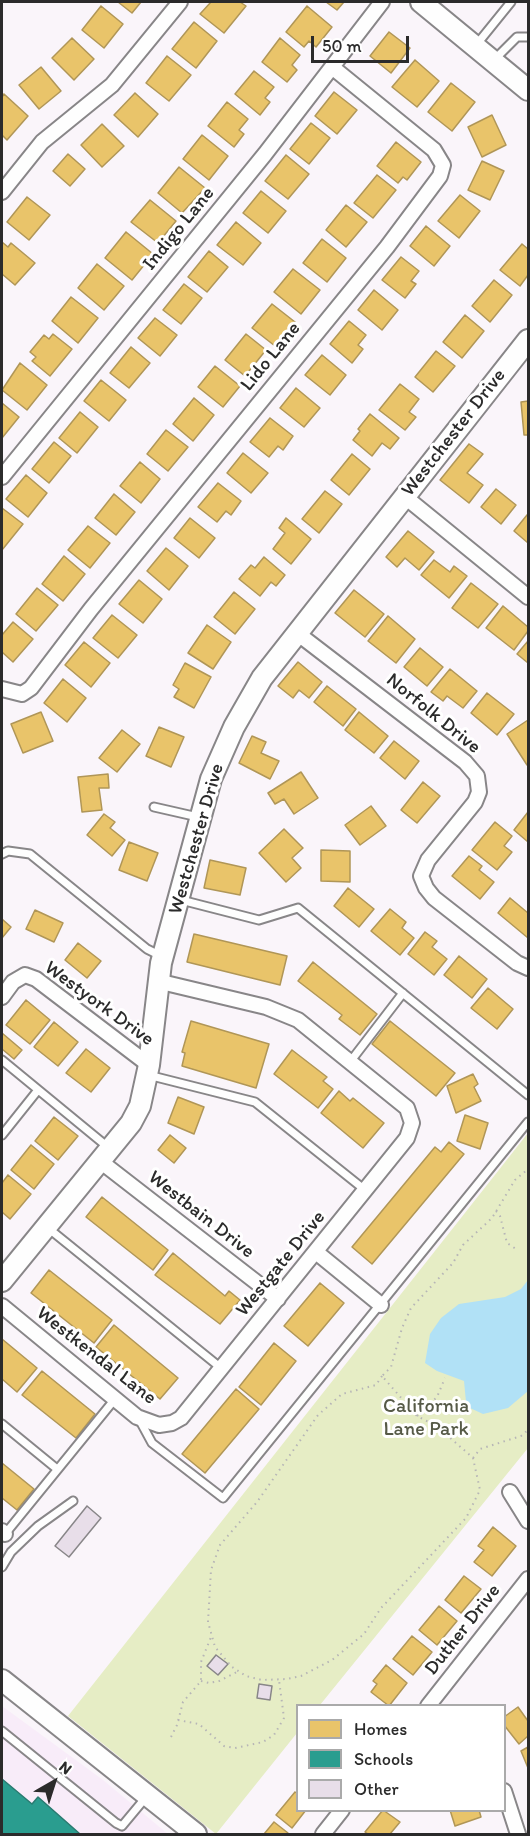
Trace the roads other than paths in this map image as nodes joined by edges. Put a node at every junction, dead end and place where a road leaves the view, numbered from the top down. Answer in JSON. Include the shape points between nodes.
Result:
{"nodes":[{"id":1,"x":180,"y":2,"type":"edge"},
{"id":2,"x":382,"y":2,"type":"edge"},
{"id":3,"x":421,"y":2,"type":"edge"},
{"id":4,"x":511,"y":2,"type":"edge"},
{"id":5,"x":528,"y":37,"type":"edge"},
{"id":6,"x":475,"y":46,"type":"junction"},
{"id":7,"x":494,"y":61,"type":"junction"},
{"id":8,"x":332,"y":67,"type":"junction"},
{"id":9,"x":528,"y":90,"type":"edge"},
{"id":10,"x":2,"y":192,"type":"edge"},
{"id":11,"x":528,"y":340,"type":"edge"},
{"id":12,"x":2,"y":477,"type":"edge"},
{"id":13,"x":404,"y":496,"type":"junction"},
{"id":14,"x":528,"y":597,"type":"edge"},
{"id":15,"x":297,"y":633,"type":"junction"},
{"id":16,"x":2,"y":689,"type":"edge"},
{"id":17,"x":154,"y":807,"type":"dead end"},
{"id":18,"x":201,"y":818,"type":"junction"},
{"id":19,"x":2,"y":854,"type":"edge"},
{"id":20,"x":179,"y":899,"type":"junction"},
{"id":21,"x":163,"y":957,"type":"junction"},
{"id":22,"x":528,"y":968,"type":"edge"},
{"id":23,"x":157,"y":981,"type":"junction"},
{"id":24,"x":403,"y":993,"type":"junction"},
{"id":25,"x":2,"y":997,"type":"edge"},
{"id":26,"x":2,"y":1060,"type":"edge"},
{"id":27,"x":350,"y":1062,"type":"junction"},
{"id":28,"x":148,"y":1070,"type":"junction"},
{"id":29,"x":38,"y":1090,"type":"junction"},
{"id":30,"x":528,"y":1095,"type":"edge"},
{"id":31,"x":528,"y":1122,"type":"edge"},
{"id":32,"x":2,"y":1136,"type":"edge"},
{"id":33,"x":105,"y":1155,"type":"junction"},
{"id":34,"x":365,"y":1190,"type":"junction"},
{"id":35,"x":46,"y":1227,"type":"junction"},
{"id":36,"x":316,"y":1252,"type":"junction"},
{"id":37,"x":2,"y":1281,"type":"edge"},
{"id":38,"x":278,"y":1299,"type":"junction"},
{"id":39,"x":381,"y":1305,"type":"junction"},
{"id":40,"x":2,"y":1306,"type":"edge"},
{"id":41,"x":221,"y":1368,"type":"junction"},
{"id":42,"x":115,"y":1399,"type":"junction"},
{"id":43,"x":137,"y":1417,"type":"junction"},
{"id":44,"x":172,"y":1423,"type":"joint"},
{"id":45,"x":2,"y":1424,"type":"edge"},
{"id":46,"x":57,"y":1469,"type":"junction"},
{"id":47,"x":510,"y":1492,"type":"dead end"},
{"id":48,"x":73,"y":1501,"type":"dead end"},
{"id":49,"x":528,"y":1521,"type":"edge"},
{"id":50,"x":3,"y":1534,"type":"edge"},
{"id":51,"x":2,"y":1567,"type":"edge"},
{"id":52,"x":528,"y":1579,"type":"edge"},
{"id":53,"x":2,"y":1680,"type":"edge"},
{"id":54,"x":432,"y":1704,"type":"edge"},
{"id":55,"x":2,"y":1731,"type":"edge"},
{"id":56,"x":148,"y":1795,"type":"junction"},
{"id":57,"x":506,"y":1797,"type":"edge"},
{"id":58,"x":340,"y":1812,"type":"edge"},
{"id":59,"x":196,"y":1834,"type":"edge"},
{"id":60,"x":323,"y":1834,"type":"edge"},
{"id":61,"x":518,"y":1834,"type":"edge"}],
"edges":[{"from":1,"to":10,"type":"street","via":[[112,85],[42,142]]},
{"from":2,"to":8,"type":"street","name":"Indigo Lane"},
{"from":3,"to":6,"type":"street"},
{"from":4,"to":6,"type":"lane"},
{"from":5,"to":7,"type":"lane","via":[[517,37]]},
{"from":6,"to":7,"type":"street"},
{"from":7,"to":9,"type":"street"},
{"from":8,"to":12,"type":"street","name":"Indigo Lane"},
{"from":8,"to":16,"type":"street","name":"Lido Lane","via":[[434,150],[443,165],[440,176],[31,688],[22,694]]},
{"from":11,"to":13,"type":"street","name":"Westchester Drive"},
{"from":13,"to":14,"type":"street"},
{"from":13,"to":15,"type":"street","name":"Westchester Drive"},
{"from":15,"to":18,"type":"street","name":"Westchester Drive","via":[[262,678],[234,727],[211,779]]},
{"from":15,"to":22,"type":"street","name":"Norfolk Drive","via":[[465,762],[477,776],[479,792],[475,802],[428,860],[421,876],[434,898]]},
{"from":17,"to":18,"type":"lane"},
{"from":18,"to":20,"type":"street","name":"Westchester Drive"},
{"from":19,"to":21,"type":"lane","via":[[30,854],[147,949]]},
{"from":20,"to":21,"type":"street","name":"Westchester Drive"},
{"from":20,"to":24,"type":"lane","via":[[259,920],[298,908]]},
{"from":21,"to":23,"type":"street","name":"Westchester Drive"},
{"from":23,"to":27,"type":"street","via":[[266,1007],[298,1020]]},
{"from":23,"to":28,"type":"street","name":"Westchester Drive"},
{"from":24,"to":27,"type":"lane"},
{"from":24,"to":30,"type":"lane"},
{"from":25,"to":28,"type":"street","name":"Westyork Drive","via":[[25,975],[36,979]]},
{"from":26,"to":29,"type":"lane"},
{"from":27,"to":34,"type":"street","name":"Westgate Drive","via":[[407,1108],[412,1123],[407,1138]]},
{"from":28,"to":33,"type":"street","name":"Westchester Drive","via":[[140,1106]]},
{"from":28,"to":34,"type":"lane","via":[[255,1102]]},
{"from":29,"to":32,"type":"lane"},
{"from":29,"to":33,"type":"lane"},
{"from":31,"to":39,"type":"lane"},
{"from":33,"to":35,"type":"street","name":"Westchester Drive"},
{"from":33,"to":38,"type":"street","name":"Westbain Drive"},
{"from":34,"to":36,"type":"street","name":"Westgate Drive"},
{"from":35,"to":37,"type":"street","name":"Westchester Drive"},
{"from":35,"to":41,"type":"lane"},
{"from":36,"to":38,"type":"street","name":"Westgate Drive"},
{"from":36,"to":39,"type":"street"},
{"from":38,"to":41,"type":"street","name":"Westgate Drive"},
{"from":39,"to":43,"type":"lane","via":[[223,1498],[152,1443]]},
{"from":40,"to":42,"type":"street","name":"Westkendal Lane"},
{"from":41,"to":44,"type":"street","name":"Westgate Drive","via":[[181,1418]]},
{"from":42,"to":43,"type":"street","name":"Westkendal Lane"},
{"from":42,"to":46,"type":"lane"},
{"from":43,"to":44,"type":"street","name":"Westkendal Lane","via":[[159,1425]]},
{"from":45,"to":46,"type":"lane"},
{"from":46,"to":50,"type":"lane"},
{"from":47,"to":49,"type":"street"},
{"from":48,"to":51,"type":"lane","via":[[38,1526],[11,1552]]},
{"from":52,"to":54,"type":"street","name":"Duther Drive"},
{"from":53,"to":56,"type":"street"},
{"from":55,"to":56,"type":"lane","via":[[122,1826]]},
{"from":56,"to":59,"type":"street"},
{"from":57,"to":61,"type":"street"},
{"from":58,"to":60,"type":"street"}]}
